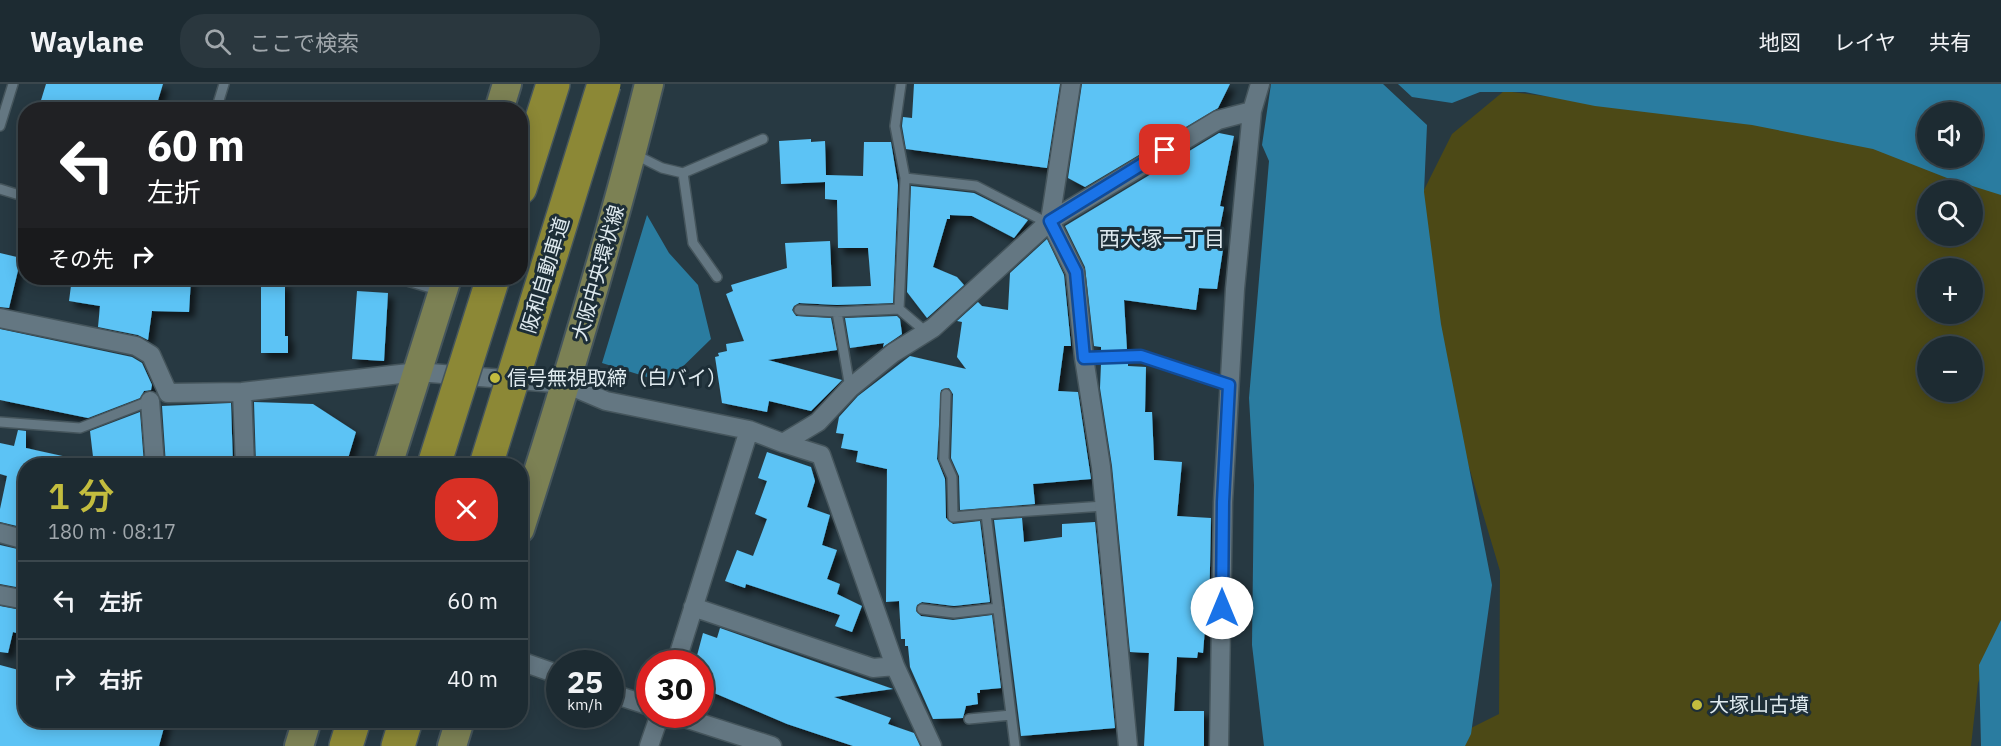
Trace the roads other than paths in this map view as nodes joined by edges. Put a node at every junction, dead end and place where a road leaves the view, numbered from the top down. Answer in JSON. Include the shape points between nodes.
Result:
{"nodes":[{"id":1,"x":13,"y":84,"type":"edge"},
{"id":2,"x":224,"y":84,"type":"edge"},
{"id":3,"x":501,"y":84,"type":"edge"},
{"id":4,"x":507,"y":84,"type":"edge"},
{"id":5,"x":553,"y":84,"type":"edge"},
{"id":6,"x":604,"y":84,"type":"edge"},
{"id":7,"x":648,"y":84,"type":"edge"},
{"id":8,"x":663,"y":84,"type":"edge"},
{"id":9,"x":900,"y":84,"type":"edge"},
{"id":10,"x":1071,"y":84,"type":"edge"},
{"id":11,"x":1260,"y":84,"type":"edge"},
{"id":12,"x":218,"y":102,"type":"edge"},
{"id":13,"x":499,"y":102,"type":"edge"},
{"id":14,"x":501,"y":102,"type":"edge"},
{"id":15,"x":1252,"y":111,"type":"junction"},
{"id":16,"x":0,"y":126,"type":"edge"},
{"id":17,"x":763,"y":139,"type":"dead end"},
{"id":18,"x":528,"y":163,"type":"edge"},
{"id":19,"x":631,"y":164,"type":"junction"},
{"id":20,"x":683,"y":173,"type":"junction"},
{"id":21,"x":905,"y":178,"type":"junction"},
{"id":22,"x":0,"y":189,"type":"edge"},
{"id":23,"x":18,"y":195,"type":"edge"},
{"id":24,"x":1050,"y":221,"type":"junction"},
{"id":25,"x":717,"y":277,"type":"dead end"},
{"id":26,"x":445,"y":285,"type":"edge"},
{"id":27,"x":491,"y":285,"type":"edge"},
{"id":28,"x":898,"y":309,"type":"junction"},
{"id":29,"x":799,"y":310,"type":"dead end"},
{"id":30,"x":837,"y":312,"type":"junction"},
{"id":31,"x":0,"y":318,"type":"edge"},
{"id":32,"x":926,"y":332,"type":"junction"},
{"id":33,"x":1084,"y":358,"type":"junction"},
{"id":34,"x":418,"y":372,"type":"junction"},
{"id":35,"x":566,"y":384,"type":"junction"},
{"id":36,"x":1229,"y":385,"type":"junction"},
{"id":37,"x":850,"y":388,"type":"junction"},
{"id":38,"x":242,"y":392,"type":"junction"},
{"id":39,"x":168,"y":393,"type":"junction"},
{"id":40,"x":946,"y":394,"type":"dead end"},
{"id":41,"x":150,"y":400,"type":"junction"},
{"id":42,"x":0,"y":422,"type":"edge"},
{"id":43,"x":748,"y":430,"type":"junction"},
{"id":44,"x":783,"y":443,"type":"junction"},
{"id":45,"x":154,"y":458,"type":"edge"},
{"id":46,"x":244,"y":458,"type":"edge"},
{"id":47,"x":390,"y":458,"type":"edge"},
{"id":48,"x":436,"y":458,"type":"edge"},
{"id":49,"x":488,"y":458,"type":"edge"},
{"id":50,"x":528,"y":504,"type":"edge"},
{"id":51,"x":1104,"y":506,"type":"junction"},
{"id":52,"x":986,"y":514,"type":"junction"},
{"id":53,"x":0,"y":533,"type":"edge"},
{"id":54,"x":18,"y":538,"type":"edge"},
{"id":55,"x":0,"y":595,"type":"edge"},
{"id":56,"x":18,"y":598,"type":"edge"},
{"id":57,"x":693,"y":607,"type":"junction"},
{"id":58,"x":998,"y":608,"type":"junction"},
{"id":59,"x":922,"y":609,"type":"dead end"},
{"id":60,"x":680,"y":650,"type":"edge"},
{"id":61,"x":528,"y":664,"type":"edge"},
{"id":62,"x":895,"y":666,"type":"junction"},
{"id":63,"x":546,"y":670,"type":"edge"},
{"id":64,"x":1011,"y":714,"type":"junction"},
{"id":65,"x":969,"y":719,"type":"dead end"},
{"id":66,"x":714,"y":727,"type":"edge"},
{"id":67,"x":305,"y":728,"type":"edge"},
{"id":68,"x":352,"y":728,"type":"edge"},
{"id":69,"x":404,"y":728,"type":"edge"},
{"id":70,"x":458,"y":728,"type":"edge"},
{"id":71,"x":655,"y":728,"type":"edge"},
{"id":72,"x":299,"y":746,"type":"edge"},
{"id":73,"x":346,"y":746,"type":"edge"},
{"id":74,"x":398,"y":746,"type":"edge"},
{"id":75,"x":452,"y":746,"type":"edge"},
{"id":76,"x":649,"y":746,"type":"edge"},
{"id":77,"x":772,"y":746,"type":"edge"},
{"id":78,"x":932,"y":746,"type":"edge"},
{"id":79,"x":1015,"y":746,"type":"edge"},
{"id":80,"x":1128,"y":746,"type":"edge"},
{"id":81,"x":1219,"y":746,"type":"edge"}],
"edges":[{"from":1,"to":16,"type":"lane"},
{"from":2,"to":12,"type":"lane"},
{"from":3,"to":13,"type":"main road"},
{"from":4,"to":14,"type":"main road"},
{"from":5,"to":18,"type":"highway"},
{"from":6,"to":49,"type":"highway","name":"阪和自動車道","bridge":true},
{"from":7,"to":19,"type":"main road","name":"大阪中央環状線"},
{"from":8,"to":19,"type":"main road"},
{"from":9,"to":21,"type":"lane","via":[[895,126]]},
{"from":10,"to":24,"type":"street"},
{"from":11,"to":15,"type":"street"},
{"from":15,"to":24,"type":"street","via":[[1218,120]]},
{"from":15,"to":36,"type":"street"},
{"from":17,"to":20,"type":"lane"},
{"from":19,"to":20,"type":"lane"},
{"from":19,"to":35,"type":"main road","name":"大阪中央環状線"},
{"from":20,"to":25,"type":"lane","via":[[693,243]]},
{"from":21,"to":24,"type":"lane","via":[[976,186]]},
{"from":21,"to":28,"type":"lane"},
{"from":22,"to":23,"type":"lane"},
{"from":24,"to":32,"type":"street"},
{"from":24,"to":33,"type":"street","via":[[1076,272]]},
{"from":26,"to":34,"type":"main road"},
{"from":27,"to":48,"type":"highway","bridge":true},
{"from":28,"to":30,"type":"lane"},
{"from":28,"to":32,"type":"lane"},
{"from":29,"to":30,"type":"lane"},
{"from":30,"to":37,"type":"lane"},
{"from":31,"to":39,"type":"street","via":[[136,346],[151,355]]},
{"from":32,"to":37,"type":"street"},
{"from":33,"to":36,"type":"lane","via":[[1141,356]]},
{"from":33,"to":51,"type":"street"},
{"from":34,"to":35,"type":"street"},
{"from":34,"to":38,"type":"street"},
{"from":34,"to":47,"type":"main road"},
{"from":35,"to":43,"type":"street","via":[[606,400]]},
{"from":35,"to":50,"type":"main road","name":"大阪中央環状線"},
{"from":36,"to":81,"type":"street"},
{"from":37,"to":44,"type":"street","via":[[818,422]]},
{"from":38,"to":39,"type":"street"},
{"from":38,"to":46,"type":"street"},
{"from":39,"to":41,"type":"lane"},
{"from":40,"to":52,"type":"lane","via":[[944,459],[952,477],[953,517]]},
{"from":41,"to":42,"type":"lane","via":[[80,428]]},
{"from":41,"to":45,"type":"street"},
{"from":43,"to":44,"type":"street"},
{"from":43,"to":57,"type":"street"},
{"from":44,"to":62,"type":"street","via":[[821,455]]},
{"from":51,"to":52,"type":"lane"},
{"from":51,"to":80,"type":"street"},
{"from":52,"to":58,"type":"lane"},
{"from":53,"to":54,"type":"street"},
{"from":55,"to":56,"type":"street"},
{"from":57,"to":60,"type":"street"},
{"from":57,"to":62,"type":"street","via":[[873,668]]},
{"from":58,"to":59,"type":"lane","via":[[954,613]]},
{"from":58,"to":64,"type":"lane"},
{"from":61,"to":63,"type":"street"},
{"from":62,"to":78,"type":"street"},
{"from":64,"to":65,"type":"lane"},
{"from":64,"to":79,"type":"lane"},
{"from":66,"to":77,"type":"street"},
{"from":67,"to":72,"type":"main road"},
{"from":68,"to":73,"type":"highway"},
{"from":69,"to":74,"type":"highway"},
{"from":70,"to":75,"type":"main road"},
{"from":71,"to":76,"type":"street"}]}
